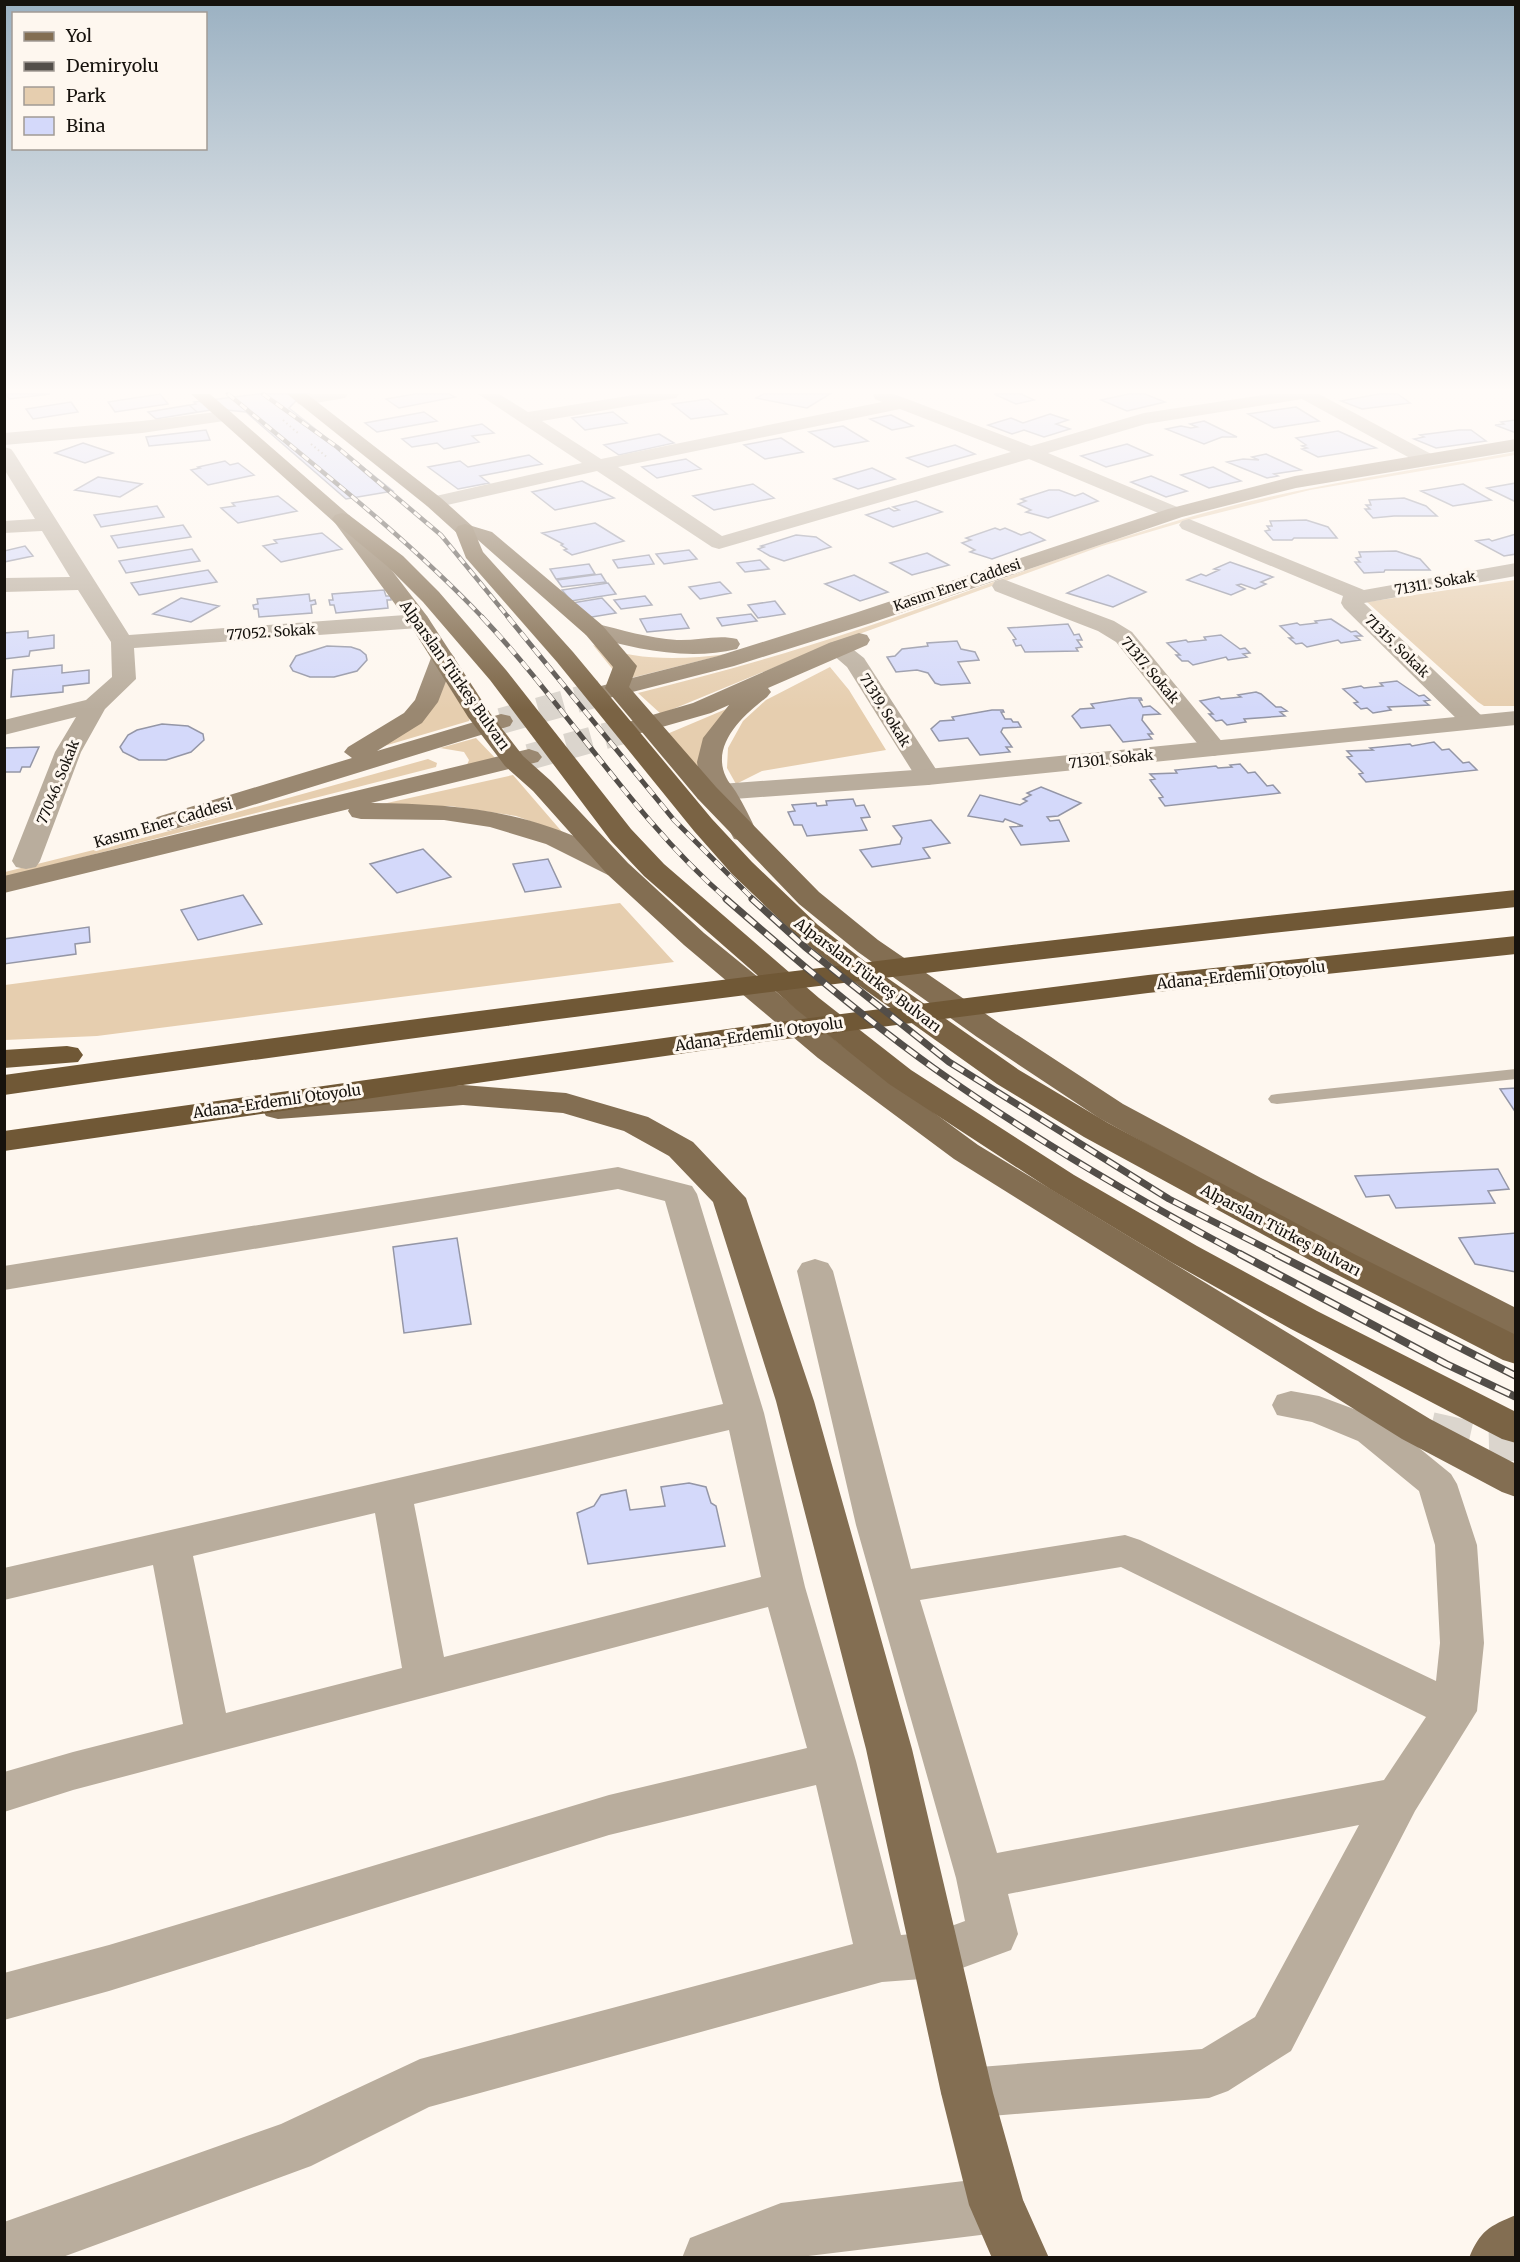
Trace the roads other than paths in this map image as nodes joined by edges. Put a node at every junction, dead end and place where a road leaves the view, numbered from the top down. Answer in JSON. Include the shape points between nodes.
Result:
{"nodes":[{"id":1,"x":32,"y":500,"type":"edge"},
{"id":2,"x":320,"y":500,"type":"edge"},
{"id":3,"x":431,"y":500,"type":"edge"},
{"id":4,"x":445,"y":500,"type":"edge"},
{"id":5,"x":655,"y":500,"type":"edge"},
{"id":6,"x":868,"y":500,"type":"edge"},
{"id":7,"x":1138,"y":500,"type":"edge"},
{"id":8,"x":1241,"y":500,"type":"edge"},
{"id":9,"x":1281,"y":500,"type":"edge"},
{"id":10,"x":434,"y":502,"type":"junction"},
{"id":11,"x":1182,"y":519,"type":"junction"},
{"id":12,"x":47,"y":524,"type":"junction"},
{"id":13,"x":4,"y":527,"type":"edge"},
{"id":14,"x":465,"y":530,"type":"junction"},
{"id":15,"x":1515,"y":568,"type":"edge"},
{"id":16,"x":84,"y":583,"type":"junction"},
{"id":17,"x":4,"y":585,"type":"edge"},
{"id":18,"x":1003,"y":586,"type":"junction"},
{"id":19,"x":1354,"y":598,"type":"junction"},
{"id":20,"x":425,"y":609,"type":"junction"},
{"id":21,"x":594,"y":630,"type":"junction"},
{"id":22,"x":828,"y":640,"type":"junction"},
{"id":23,"x":122,"y":642,"type":"junction"},
{"id":24,"x":443,"y":658,"type":"junction"},
{"id":25,"x":611,"y":690,"type":"junction"},
{"id":26,"x":95,"y":705,"type":"junction"},
{"id":27,"x":1515,"y":718,"type":"edge"},
{"id":28,"x":1474,"y":722,"type":"junction"},
{"id":29,"x":494,"y":723,"type":"junction"},
{"id":30,"x":640,"y":726,"type":"junction"},
{"id":31,"x":4,"y":728,"type":"edge"},
{"id":32,"x":1214,"y":748,"type":"junction"},
{"id":33,"x":522,"y":759,"type":"junction"},
{"id":34,"x":375,"y":760,"type":"junction"},
{"id":35,"x":320,"y":776,"type":"junction"},
{"id":36,"x":928,"y":777,"type":"junction"},
{"id":37,"x":715,"y":793,"type":"junction"},
{"id":38,"x":381,"y":794,"type":"junction"},
{"id":39,"x":308,"y":811,"type":"junction"},
{"id":40,"x":16,"y":864,"type":"edge"},
{"id":41,"x":618,"y":869,"type":"junction"},
{"id":42,"x":4,"y":885,"type":"edge"},
{"id":43,"x":1515,"y":898,"type":"edge"},
{"id":44,"x":1515,"y":945,"type":"edge"},
{"id":45,"x":671,"y":994,"type":"junction"},
{"id":46,"x":4,"y":1059,"type":"edge"},
{"id":47,"x":1515,"y":1074,"type":"edge"},
{"id":48,"x":4,"y":1085,"type":"edge"},
{"id":49,"x":1277,"y":1099,"type":"dead end"},
{"id":50,"x":156,"y":1118,"type":"junction"},
{"id":51,"x":4,"y":1141,"type":"edge"},
{"id":52,"x":815,"y":1271,"type":"dead end"},
{"id":53,"x":4,"y":1278,"type":"edge"},
{"id":54,"x":1515,"y":1330,"type":"edge"},
{"id":55,"x":1291,"y":1405,"type":"dead end"},
{"id":56,"x":745,"y":1413,"type":"junction"},
{"id":57,"x":1515,"y":1429,"type":"edge"},
{"id":58,"x":1515,"y":1482,"type":"edge"},
{"id":59,"x":392,"y":1495,"type":"junction"},
{"id":60,"x":170,"y":1546,"type":"junction"},
{"id":61,"x":4,"y":1584,"type":"edge"},
{"id":62,"x":784,"y":1587,"type":"junction"},
{"id":63,"x":895,"y":1588,"type":"junction"},
{"id":64,"x":426,"y":1680,"type":"junction"},
{"id":65,"x":1455,"y":1711,"type":"junction"},
{"id":66,"x":208,"y":1736,"type":"junction"},
{"id":67,"x":833,"y":1761,"type":"junction"},
{"id":68,"x":4,"y":1792,"type":"edge"},
{"id":69,"x":1398,"y":1797,"type":"junction"},
{"id":70,"x":980,"y":1878,"type":"junction"},
{"id":71,"x":935,"y":1955,"type":"junction"},
{"id":72,"x":882,"y":1959,"type":"junction"},
{"id":73,"x":4,"y":1997,"type":"edge"},
{"id":74,"x":967,"y":2093,"type":"junction"},
{"id":75,"x":997,"y":2205,"type":"junction"},
{"id":76,"x":1515,"y":2243,"type":"edge"},
{"id":77,"x":4,"y":2250,"type":"edge"},
{"id":78,"x":710,"y":2258,"type":"edge"},
{"id":79,"x":1021,"y":2258,"type":"edge"},
{"id":80,"x":1497,"y":2258,"type":"edge"}],
"edges":[{"from":1,"to":12,"type":"street"},
{"from":2,"to":20,"type":"main road","name":"Alparslan Türkeş Bulvarı"},
{"from":3,"to":10,"type":"main road","name":"Alparslan Türkeş Bulvarı"},
{"from":4,"to":10,"type":"street"},
{"from":5,"to":6,"type":"street","via":[[720,543]]},
{"from":7,"to":11,"type":"street"},
{"from":8,"to":11,"type":"main road","name":"Kasım Ener Caddesi"},
{"from":9,"to":11,"type":"main road","name":"Kasım Ener Caddesi"},
{"from":10,"to":14,"type":"main road","name":"Alparslan Türkeş Bulvarı"},
{"from":11,"to":18,"type":"main road","name":"Kasım Ener Caddesi"},
{"from":11,"to":19,"type":"street","name":"71315. Sokak","via":[[1355,593]]},
{"from":11,"to":22,"type":"main road","name":"Kasım Ener Caddesi"},
{"from":12,"to":13,"type":"street"},
{"from":12,"to":16,"type":"street"},
{"from":14,"to":21,"type":"main road","via":[[485,536]]},
{"from":14,"to":54,"type":"highway","name":"Alparslan Türkeş Bulvarı","via":[[473,554],[742,868],[808,932],[865,976],[1008,1077],[1096,1130],[1341,1262]]},
{"from":15,"to":19,"type":"street","name":"71311. Sokak"},
{"from":16,"to":17,"type":"street"},
{"from":16,"to":23,"type":"street"},
{"from":18,"to":22,"type":"main road","name":"Kasım Ener Caddesi"},
{"from":18,"to":32,"type":"street","name":"71317. Sokak","via":[[1106,626],[1124,637]]},
{"from":19,"to":28,"type":"street","name":"71315. Sokak","via":[[1352,603]]},
{"from":20,"to":23,"type":"street","name":"77052. Sokak"},
{"from":20,"to":24,"type":"main road","name":"Alparslan Türkeş Bulvarı"},
{"from":20,"to":57,"type":"highway","name":"Alparslan Türkeş Bulvarı","via":[[498,675],[621,835],[654,870],[808,1004],[900,1077],[1062,1182],[1184,1254]]},
{"from":21,"to":22,"type":"main road","via":[[667,647],[711,647],[790,633]]},
{"from":21,"to":25,"type":"main road","via":[[625,666]]},
{"from":22,"to":25,"type":"main road"},
{"from":22,"to":30,"type":"main road","via":[[702,708]]},
{"from":22,"to":36,"type":"street","name":"71319. Sokak","via":[[856,663]]},
{"from":22,"to":37,"type":"main road","via":[[736,709],[709,754]]},
{"from":23,"to":26,"type":"street","via":[[124,679]]},
{"from":24,"to":29,"type":"main road","name":"Alparslan Türkeş Bulvarı"},
{"from":24,"to":35,"type":"main road","via":[[426,702],[413,718]]},
{"from":25,"to":30,"type":"main road","name":"Alparslan Türkeş Bulvarı"},
{"from":26,"to":31,"type":"street"},
{"from":26,"to":40,"type":"street","name":"77046. Sokak","via":[[68,752]]},
{"from":27,"to":28,"type":"street","name":"71301. Sokak"},
{"from":28,"to":32,"type":"street","name":"71301. Sokak"},
{"from":29,"to":33,"type":"main road","name":"Alparslan Türkeş Bulvarı"},
{"from":29,"to":34,"type":"main road"},
{"from":30,"to":37,"type":"main road","name":"Alparslan Türkeş Bulvarı"},
{"from":32,"to":36,"type":"street","name":"71301. Sokak"},
{"from":33,"to":38,"type":"main road"},
{"from":33,"to":41,"type":"main road","name":"Alparslan Türkeş Bulvarı"},
{"from":34,"to":35,"type":"main road"},
{"from":34,"to":38,"type":"main road","via":[[444,752],[455,756],[458,764],[447,772]]},
{"from":35,"to":40,"type":"main road","name":"Kasım Ener Caddesi","via":[[148,829]]},
{"from":36,"to":37,"type":"street","name":"71301. Sokak"},
{"from":37,"to":54,"type":"main road","name":"Alparslan Türkeş Bulvarı","via":[[744,833],[809,898],[988,1030],[1111,1111]]},
{"from":38,"to":39,"type":"main road"},
{"from":39,"to":41,"type":"main road","via":[[442,812],[490,818],[546,834]]},
{"from":39,"to":42,"type":"main road","name":"Kasım Ener Caddesi"},
{"from":41,"to":58,"type":"main road","name":"Alparslan Türkeş Bulvarı","via":[[694,939],[829,1051],[966,1152],[1416,1429]]},
{"from":43,"to":45,"type":"highway","via":[[1199,929]]},
{"from":44,"to":50,"type":"highway","name":"Adana-Erdemli Otoyolu","via":[[1137,986],[763,1033]]},
{"from":45,"to":46,"type":"highway","via":[[464,1002],[143,1046]]},
{"from":45,"to":48,"type":"highway"},
{"from":47,"to":49,"type":"lane"},
{"from":50,"to":51,"type":"highway","name":"Adana-Erdemli Otoyolu"},
{"from":50,"to":71,"type":"main road","via":[[464,1095],[566,1103],[636,1124],[681,1149],[729,1198],[795,1401],[889,1749]]},
{"from":52,"to":63,"type":"street"},
{"from":53,"to":56,"type":"street","via":[[618,1178],[680,1194]]},
{"from":55,"to":65,"type":"street","via":[[1319,1410],[1372,1431],[1437,1484],[1456,1545],[1462,1643]]},
{"from":56,"to":59,"type":"street"},
{"from":56,"to":62,"type":"street"},
{"from":59,"to":60,"type":"street"},
{"from":59,"to":64,"type":"street"},
{"from":60,"to":61,"type":"street"},
{"from":60,"to":66,"type":"street"},
{"from":62,"to":64,"type":"street"},
{"from":62,"to":67,"type":"street"},
{"from":63,"to":65,"type":"street","via":[[1125,1551]]},
{"from":63,"to":70,"type":"street"},
{"from":64,"to":66,"type":"street"},
{"from":65,"to":69,"type":"street"},
{"from":66,"to":68,"type":"street"},
{"from":67,"to":72,"type":"street"},
{"from":67,"to":73,"type":"street","via":[[609,1815]]},
{"from":69,"to":70,"type":"street"},
{"from":69,"to":74,"type":"street","via":[[1273,2034],[1209,2073]]},
{"from":70,"to":71,"type":"street","via":[[993,1934]]},
{"from":71,"to":72,"type":"street"},
{"from":71,"to":74,"type":"main road"},
{"from":72,"to":77,"type":"street","via":[[420,2084],[292,2147]]},
{"from":74,"to":75,"type":"main road"},
{"from":75,"to":78,"type":"street","via":[[781,2231]]},
{"from":75,"to":79,"type":"main road"},
{"from":76,"to":80,"type":"main road"}]}
